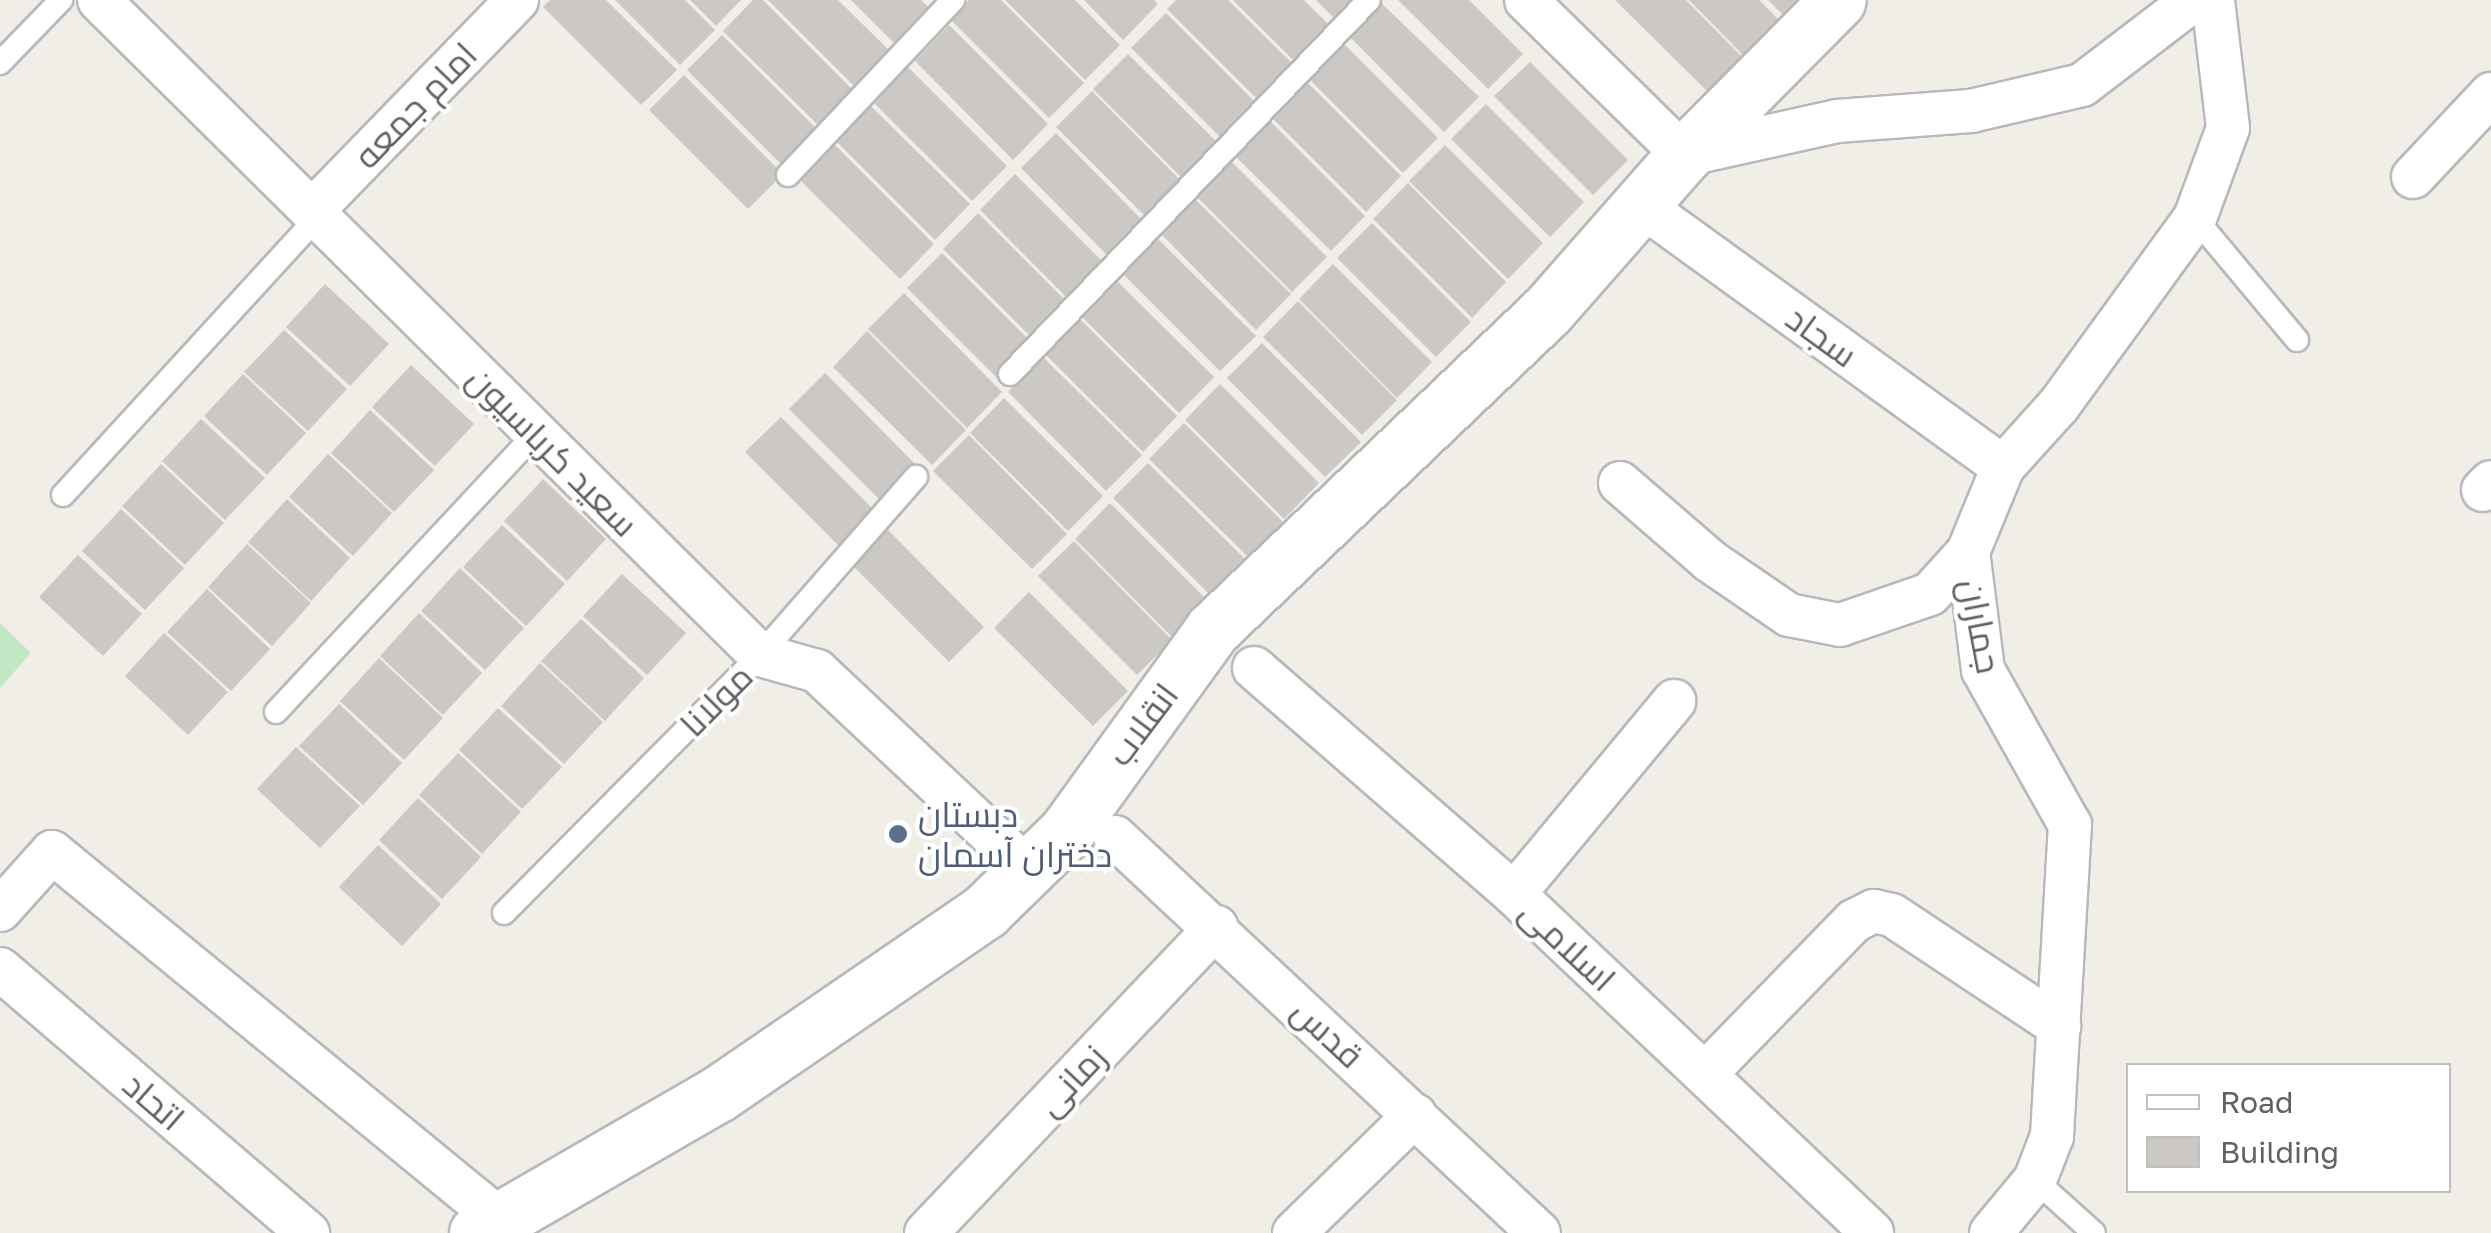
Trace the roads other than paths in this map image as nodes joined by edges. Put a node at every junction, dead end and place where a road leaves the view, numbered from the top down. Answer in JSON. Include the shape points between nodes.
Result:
{"nodes":[{"id":1,"x":61,"y":0,"type":"edge"},
{"id":2,"x":99,"y":0,"type":"edge"},
{"id":3,"x":518,"y":0,"type":"edge"},
{"id":4,"x":953,"y":0,"type":"edge"},
{"id":5,"x":1369,"y":0,"type":"edge"},
{"id":6,"x":1526,"y":0,"type":"edge"},
{"id":7,"x":1838,"y":0,"type":"edge"},
{"id":8,"x":2193,"y":0,"type":"edge"},
{"id":9,"x":2213,"y":0,"type":"edge"},
{"id":10,"x":0,"y":63,"type":"edge"},
{"id":11,"x":2491,"y":94,"type":"edge"},
{"id":12,"x":1684,"y":155,"type":"junction"},
{"id":13,"x":788,"y":175,"type":"dead end"},
{"id":14,"x":2413,"y":177,"type":"dead end"},
{"id":15,"x":1641,"y":205,"type":"junction"},
{"id":16,"x":315,"y":214,"type":"junction"},
{"id":17,"x":2195,"y":218,"type":"junction"},
{"id":18,"x":2297,"y":340,"type":"dead end"},
{"id":19,"x":1010,"y":374,"type":"dead end"},
{"id":20,"x":535,"y":434,"type":"junction"},
{"id":21,"x":2003,"y":467,"type":"junction"},
{"id":22,"x":916,"y":477,"type":"dead end"},
{"id":23,"x":1620,"y":483,"type":"dead end"},
{"id":24,"x":63,"y":495,"type":"dead end"},
{"id":25,"x":1968,"y":552,"type":"junction"},
{"id":26,"x":760,"y":655,"type":"junction"},
{"id":27,"x":1254,"y":668,"type":"dead end"},
{"id":28,"x":1674,"y":701,"type":"dead end"},
{"id":29,"x":276,"y":712,"type":"dead end"},
{"id":30,"x":1115,"y":837,"type":"dead end"},
{"id":31,"x":1028,"y":869,"type":"junction"},
{"id":32,"x":1514,"y":894,"type":"junction"},
{"id":33,"x":0,"y":910,"type":"edge"},
{"id":34,"x":504,"y":913,"type":"dead end"},
{"id":35,"x":1216,"y":927,"type":"junction"},
{"id":36,"x":0,"y":969,"type":"edge"},
{"id":37,"x":2059,"y":1026,"type":"junction"},
{"id":38,"x":1705,"y":1074,"type":"junction"},
{"id":39,"x":1415,"y":1116,"type":"junction"},
{"id":40,"x":2035,"y":1180,"type":"junction"},
{"id":41,"x":488,"y":1226,"type":"edge"},
{"id":42,"x":938,"y":1229,"type":"edge"},
{"id":43,"x":308,"y":1233,"type":"edge"},
{"id":44,"x":1294,"y":1233,"type":"edge"},
{"id":45,"x":1539,"y":1233,"type":"edge"},
{"id":46,"x":1872,"y":1233,"type":"edge"},
{"id":47,"x":1991,"y":1233,"type":"edge"},
{"id":48,"x":2094,"y":1233,"type":"edge"}],
"edges":[{"from":1,"to":10,"type":"lane"},
{"from":2,"to":16,"type":"street","name":"سعید کرباسیون"},
{"from":3,"to":16,"type":"street","name":"امام جمعه"},
{"from":4,"to":13,"type":"lane"},
{"from":5,"to":19,"type":"lane"},
{"from":6,"to":12,"type":"street"},
{"from":7,"to":12,"type":"street","name":"انقلاب"},
{"from":8,"to":12,"type":"street","via":[[2082,85],[1971,111],[1837,122]]},
{"from":9,"to":17,"type":"street","name":"جماران","via":[[2228,128]]},
{"from":11,"to":14,"type":"street"},
{"from":12,"to":15,"type":"street","name":"انقلاب"},
{"from":15,"to":21,"type":"street","name":"سجاد"},
{"from":15,"to":31,"type":"street","name":"انقلاب","via":[[1547,311],[1213,629],[1066,832]]},
{"from":16,"to":20,"type":"street","name":"سعید کرباسیون"},
{"from":16,"to":24,"type":"lane"},
{"from":17,"to":18,"type":"lane"},
{"from":17,"to":21,"type":"street","name":"جماران","via":[[2059,406]]},
{"from":20,"to":26,"type":"street","name":"سعید کرباسیون"},
{"from":20,"to":29,"type":"lane"},
{"from":21,"to":25,"type":"street","name":"جماران"},
{"from":22,"to":26,"type":"lane","name":"مولانا"},
{"from":23,"to":25,"type":"street","via":[[1710,561],[1789,616],[1840,625],[1930,594]]},
{"from":25,"to":37,"type":"street","name":"جماران","via":[[1982,670],[2070,826]]},
{"from":26,"to":31,"type":"street","name":"سعید کرباسیون","via":[[817,671]]},
{"from":26,"to":34,"type":"lane","name":"مولانا"},
{"from":27,"to":32,"type":"street","name":"اسلامی"},
{"from":28,"to":32,"type":"street"},
{"from":30,"to":35,"type":"street","name":"قدس"},
{"from":31,"to":41,"type":"street","name":"انقلاب","via":[[985,912],[863,999],[718,1094]]},
{"from":32,"to":38,"type":"street","name":"اسلامی"},
{"from":33,"to":41,"type":"street","via":[[52,852]]},
{"from":35,"to":39,"type":"street","name":"قدس"},
{"from":35,"to":42,"type":"street","name":"زمانی"},
{"from":36,"to":43,"type":"street","name":"اتحاد"},
{"from":37,"to":38,"type":"street","via":[[1892,915],[1874,911],[1854,921]]},
{"from":37,"to":40,"type":"street","name":"جماران","via":[[2052,1136]]},
{"from":38,"to":46,"type":"street","name":"اسلامی"},
{"from":39,"to":44,"type":"street"},
{"from":39,"to":45,"type":"street","name":"قدس"},
{"from":40,"to":47,"type":"street","name":"جماران"},
{"from":40,"to":48,"type":"lane"}]}
